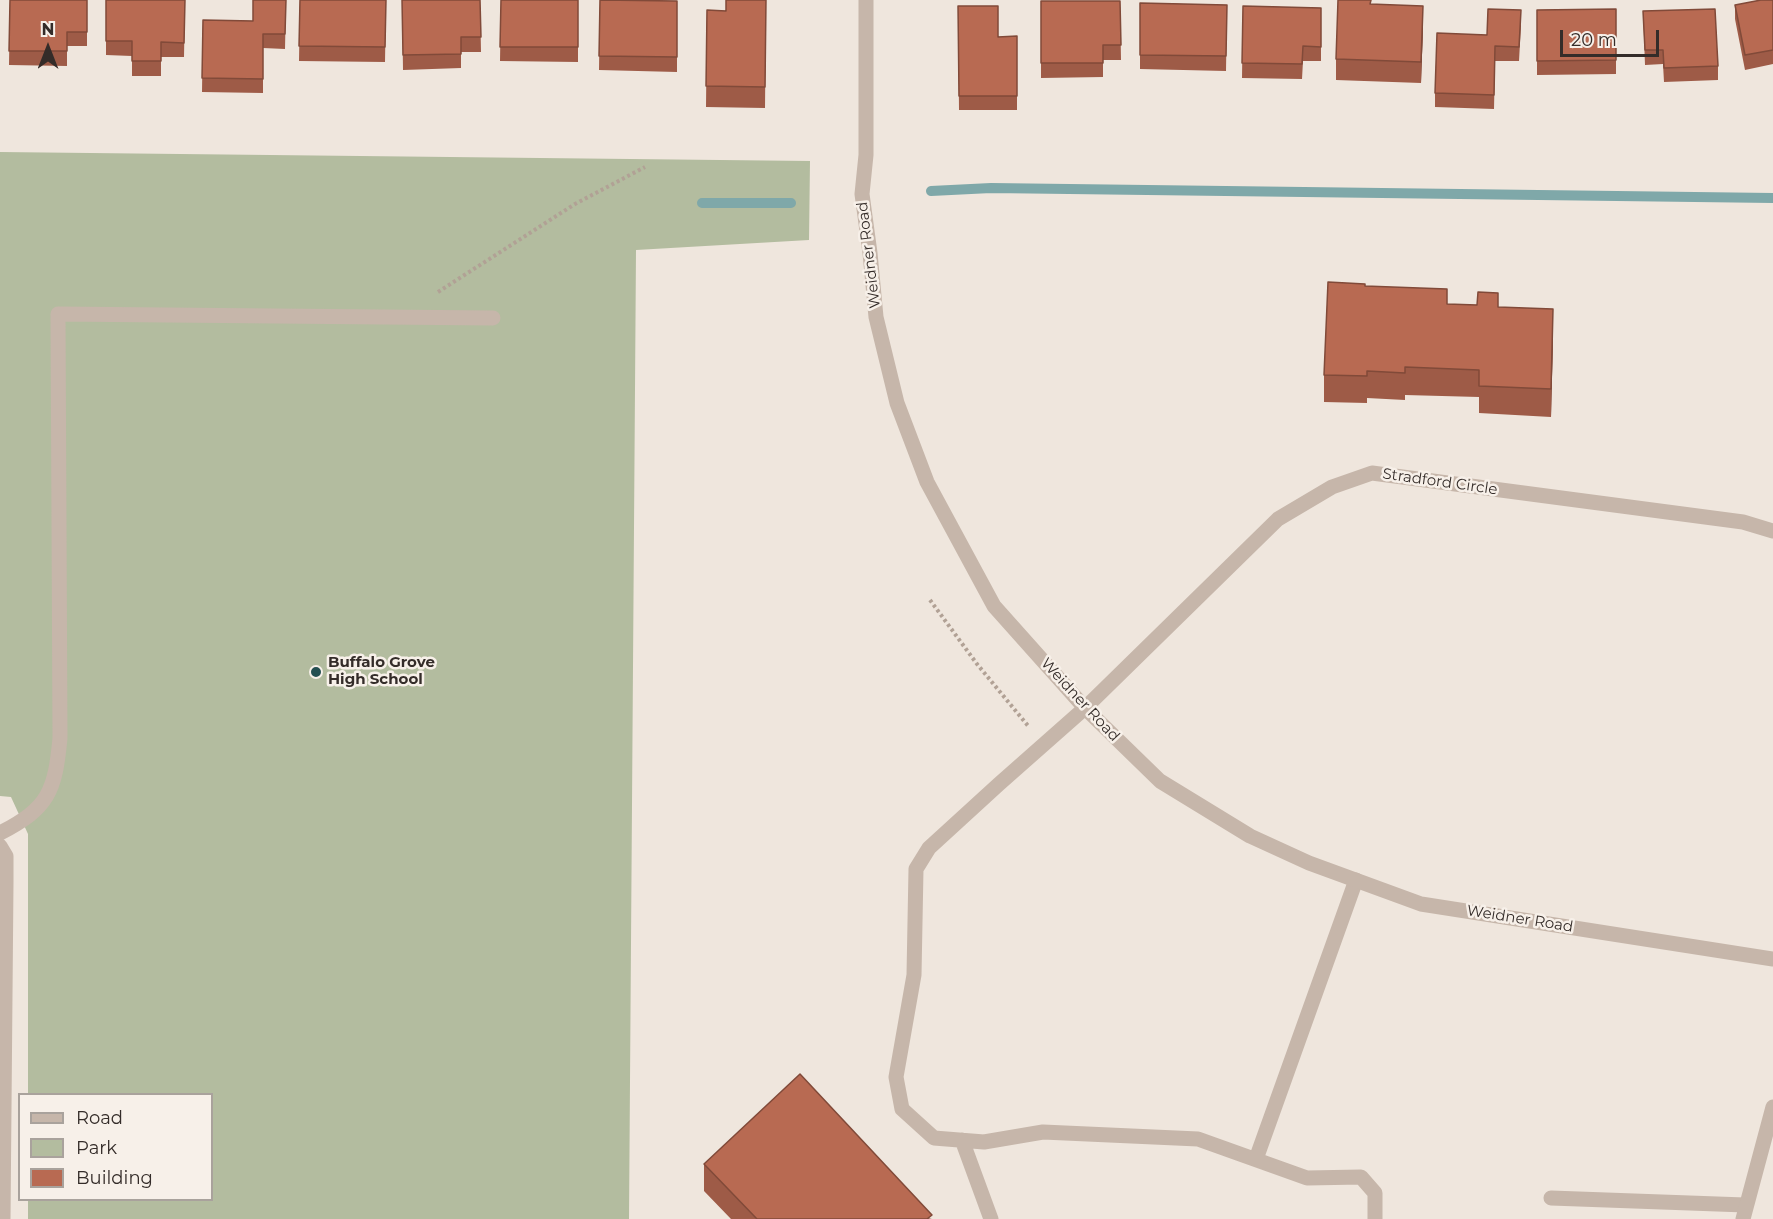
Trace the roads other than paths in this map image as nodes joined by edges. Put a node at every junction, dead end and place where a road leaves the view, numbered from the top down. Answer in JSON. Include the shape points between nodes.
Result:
{"nodes":[{"id":1,"x":866,"y":0,"type":"edge"},
{"id":2,"x":493,"y":318,"type":"dead end"},
{"id":3,"x":1773,"y":531,"type":"edge"},
{"id":4,"x":1085,"y":708,"type":"junction"},
{"id":5,"x":0,"y":833,"type":"edge"},
{"id":6,"x":0,"y":846,"type":"edge"},
{"id":7,"x":1356,"y":880,"type":"junction"},
{"id":8,"x":1773,"y":959,"type":"edge"},
{"id":9,"x":1773,"y":1107,"type":"edge"},
{"id":10,"x":962,"y":1140,"type":"junction"},
{"id":11,"x":1256,"y":1159,"type":"junction"},
{"id":12,"x":1551,"y":1198,"type":"dead end"},
{"id":13,"x":1744,"y":1212,"type":"edge"},
{"id":14,"x":3,"y":1219,"type":"edge"},
{"id":15,"x":991,"y":1219,"type":"edge"},
{"id":16,"x":1375,"y":1219,"type":"edge"}],
"edges":[{"from":1,"to":4,"type":"street","name":"Weidner Road","via":[[866,155],[862,194],[876,317],[897,403],[927,482],[994,606]]},
{"from":2,"to":5,"type":"street","via":[[58,314],[57,772],[45,801],[24,821]]},
{"from":3,"to":4,"type":"street","name":"Stradford Circle","via":[[1743,522],[1372,472],[1332,487],[1278,519]]},
{"from":4,"to":7,"type":"street","name":"Weidner Road","via":[[1160,782],[1250,836]]},
{"from":4,"to":10,"type":"street","name":"Stradford Circle","via":[[929,848],[916,869],[914,975],[896,1077],[902,1109],[934,1138]]},
{"from":6,"to":14,"type":"street","via":[[6,856]]},
{"from":7,"to":8,"type":"street","name":"Weidner Road","via":[[1421,904]]},
{"from":7,"to":11,"type":"street"},
{"from":9,"to":13,"type":"street"},
{"from":10,"to":11,"type":"street","name":"Stradford Circle","via":[[984,1142],[1043,1132],[1198,1139]]},
{"from":10,"to":15,"type":"street"},
{"from":11,"to":16,"type":"street","name":"Stradford Circle","via":[[1308,1178],[1361,1177],[1375,1193]]},
{"from":12,"to":13,"type":"street"}]}
